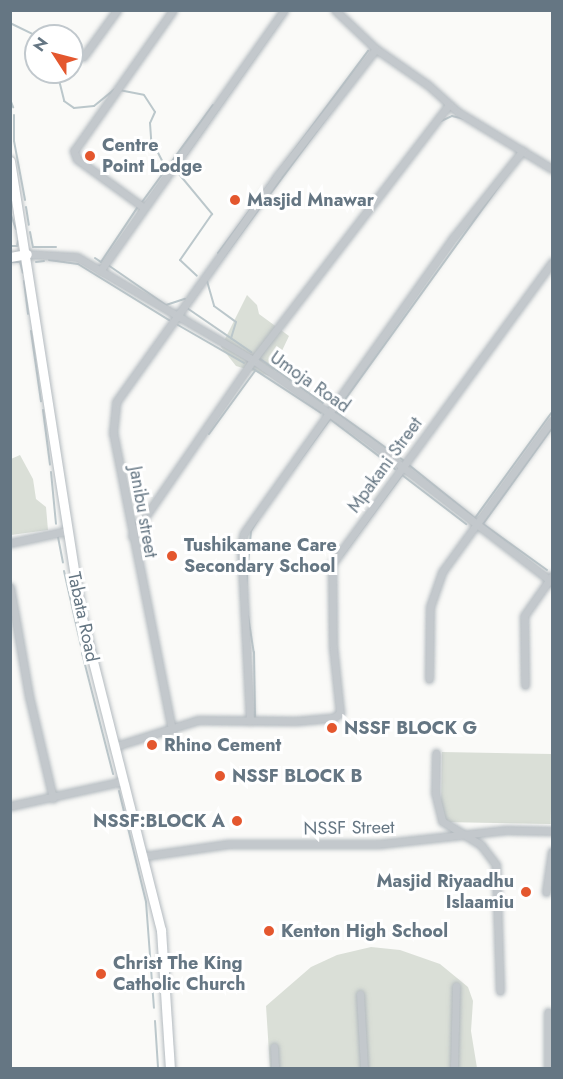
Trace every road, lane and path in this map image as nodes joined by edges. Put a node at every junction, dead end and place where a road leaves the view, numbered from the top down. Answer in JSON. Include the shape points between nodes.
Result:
{"nodes":[{"id":1,"x":117,"y":10,"type":"edge"},
{"id":2,"x":173,"y":10,"type":"edge"},
{"id":3,"x":284,"y":10,"type":"edge"},
{"id":4,"x":340,"y":12,"type":"edge"},
{"id":5,"x":376,"y":49,"type":"junction"},
{"id":6,"x":84,"y":56,"type":"edge"},
{"id":7,"x":449,"y":105,"type":"junction"},
{"id":8,"x":523,"y":150,"type":"junction"},
{"id":9,"x":10,"y":161,"type":"edge"},
{"id":10,"x":552,"y":169,"type":"edge"},
{"id":11,"x":143,"y":207,"type":"junction"},
{"id":12,"x":27,"y":254,"type":"junction"},
{"id":13,"x":10,"y":257,"type":"edge"},
{"id":14,"x":552,"y":262,"type":"edge"},
{"id":15,"x":100,"y":271,"type":"junction"},
{"id":16,"x":177,"y":317,"type":"junction"},
{"id":17,"x":253,"y":360,"type":"junction"},
{"id":18,"x":327,"y":413,"type":"junction"},
{"id":19,"x":552,"y":420,"type":"edge"},
{"id":20,"x":402,"y":467,"type":"junction"},
{"id":21,"x":475,"y":525,"type":"junction"},
{"id":22,"x":66,"y":531,"type":"junction"},
{"id":23,"x":132,"y":536,"type":"junction"},
{"id":24,"x":10,"y":543,"type":"edge"},
{"id":25,"x":552,"y":580,"type":"edge"},
{"id":26,"x":10,"y":587,"type":"edge"},
{"id":27,"x":429,"y":679,"type":"dead end"},
{"id":28,"x":525,"y":685,"type":"dead end"},
{"id":29,"x":250,"y":721,"type":"junction"},
{"id":30,"x":172,"y":730,"type":"junction"},
{"id":31,"x":113,"y":747,"type":"junction"},
{"id":32,"x":436,"y":753,"type":"dead end"},
{"id":33,"x":124,"y":781,"type":"junction"},
{"id":34,"x":53,"y":798,"type":"junction"},
{"id":35,"x":10,"y":806,"type":"edge"},
{"id":36,"x":552,"y":831,"type":"edge"},
{"id":37,"x":467,"y":834,"type":"junction"},
{"id":38,"x":552,"y":851,"type":"edge"},
{"id":39,"x":145,"y":856,"type":"junction"},
{"id":40,"x":546,"y":892,"type":"dead end"},
{"id":41,"x":456,"y":986,"type":"dead end"},
{"id":42,"x":500,"y":992,"type":"dead end"},
{"id":43,"x":360,"y":994,"type":"dead end"},
{"id":44,"x":548,"y":1012,"type":"dead end"},
{"id":45,"x":274,"y":1047,"type":"dead end"},
{"id":46,"x":170,"y":1068,"type":"edge"},
{"id":47,"x":275,"y":1068,"type":"edge"},
{"id":48,"x":364,"y":1068,"type":"edge"},
{"id":49,"x":454,"y":1068,"type":"edge"},
{"id":50,"x":548,"y":1068,"type":"edge"}],
"edges":[{"from":1,"to":6,"type":"street"},
{"from":2,"to":11,"type":"street","via":[[74,151],[83,164]]},
{"from":3,"to":11,"type":"street"},
{"from":4,"to":5,"type":"street"},
{"from":5,"to":7,"type":"street","via":[[428,85]]},
{"from":5,"to":16,"type":"street","name":"Janibu street","via":[[277,176]]},
{"from":7,"to":8,"type":"street"},
{"from":7,"to":17,"type":"street"},
{"from":8,"to":10,"type":"street"},
{"from":8,"to":18,"type":"street","via":[[453,238]]},
{"from":9,"to":12,"type":"main road","name":"Tabata Road"},
{"from":11,"to":15,"type":"street"},
{"from":12,"to":13,"type":"main road"},
{"from":12,"to":15,"type":"street","name":"Umoja Road","via":[[69,254]]},
{"from":12,"to":22,"type":"main road","name":"Tabata Road"},
{"from":14,"to":20,"type":"street","name":"Mpakani Street"},
{"from":15,"to":16,"type":"street","name":"Umoja Road"},
{"from":16,"to":17,"type":"street","name":"Umoja Road"},
{"from":16,"to":23,"type":"street","name":"Janibu street","via":[[114,411],[113,433]]},
{"from":17,"to":18,"type":"street","name":"Umoja Road"},
{"from":17,"to":23,"type":"street"},
{"from":18,"to":20,"type":"street","name":"Umoja Road"},
{"from":18,"to":29,"type":"street","via":[[244,533],[241,546]]},
{"from":19,"to":21,"type":"street"},
{"from":20,"to":21,"type":"street","name":"Umoja Road"},
{"from":20,"to":29,"type":"street","name":"Mpakani Street","via":[[332,564],[333,646],[340,713],[333,718]]},
{"from":21,"to":25,"type":"street","name":"Umoja Road"},
{"from":21,"to":27,"type":"street","via":[[433,591]]},
{"from":22,"to":24,"type":"street"},
{"from":22,"to":31,"type":"main road","name":"Tabata Road","via":[[80,610]]},
{"from":23,"to":30,"type":"street","name":"Janibu street"},
{"from":25,"to":28,"type":"street","via":[[524,616]]},
{"from":26,"to":34,"type":"street","via":[[29,696]]},
{"from":29,"to":30,"type":"street","via":[[198,720]]},
{"from":30,"to":31,"type":"street"},
{"from":31,"to":33,"type":"main road","name":"Tabata Road"},
{"from":32,"to":37,"type":"street","via":[[438,815],[449,829]]},
{"from":33,"to":34,"type":"street"},
{"from":33,"to":39,"type":"main road","name":"Tabata Road"},
{"from":34,"to":35,"type":"street"},
{"from":36,"to":37,"type":"street","name":"NSSF Street"},
{"from":37,"to":39,"type":"street","name":"NSSF Street","via":[[379,844],[228,844]]},
{"from":37,"to":42,"type":"street","via":[[496,865]]},
{"from":38,"to":40,"type":"street"},
{"from":39,"to":46,"type":"main road","name":"Tabata Road","via":[[162,930]]},
{"from":41,"to":49,"type":"street"},
{"from":43,"to":48,"type":"street"},
{"from":44,"to":50,"type":"street"},
{"from":45,"to":47,"type":"street"}]}
